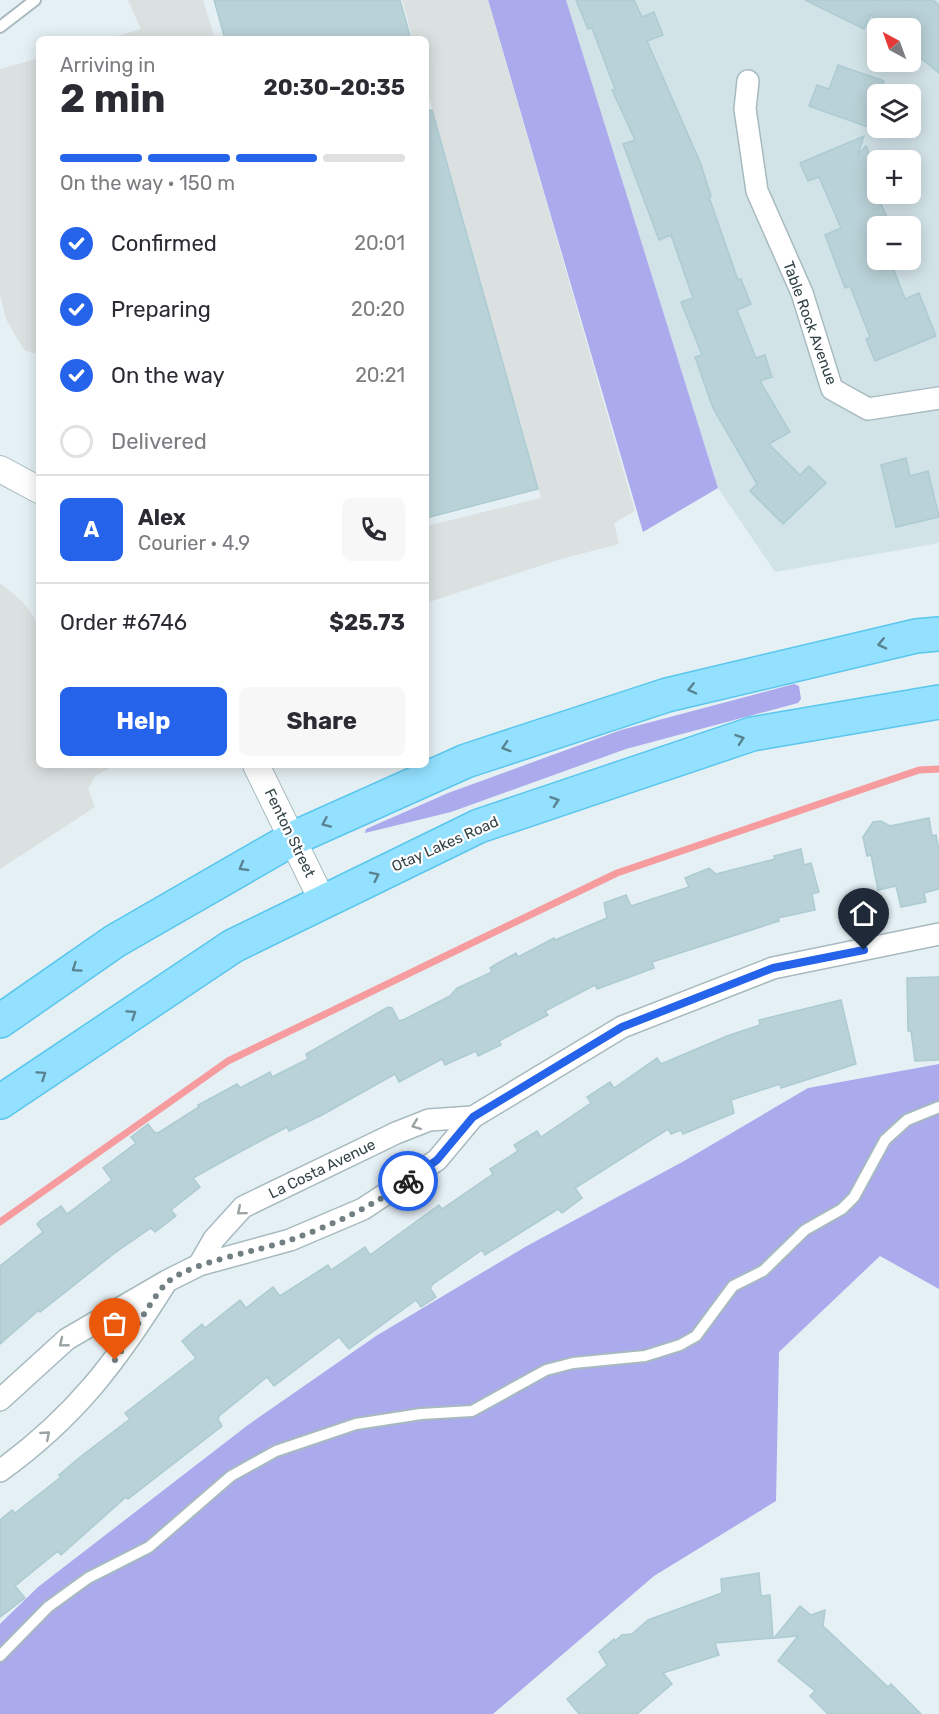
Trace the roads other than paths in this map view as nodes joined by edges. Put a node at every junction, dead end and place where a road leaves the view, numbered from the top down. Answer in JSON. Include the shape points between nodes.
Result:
{"nodes":[{"id":1,"x":36,"y":0,"type":"edge"},
{"id":2,"x":0,"y":27,"type":"edge"},
{"id":3,"x":747,"y":81,"type":"dead end"},
{"id":4,"x":939,"y":398,"type":"edge"},
{"id":5,"x":0,"y":469,"type":"edge"},
{"id":6,"x":36,"y":488,"type":"edge"},
{"id":7,"x":939,"y":634,"type":"edge"},
{"id":8,"x":939,"y":702,"type":"edge"},
{"id":9,"x":258,"y":768,"type":"edge"},
{"id":10,"x":294,"y":838,"type":"junction"},
{"id":11,"x":323,"y":902,"type":"junction"},
{"id":12,"x":939,"y":934,"type":"edge"},
{"id":13,"x":0,"y":1021,"type":"edge"},
{"id":14,"x":0,"y":1102,"type":"edge"},
{"id":15,"x":939,"y":1107,"type":"edge"},
{"id":16,"x":473,"y":1117,"type":"junction"},
{"id":17,"x":199,"y":1265,"type":"junction"},
{"id":18,"x":167,"y":1281,"type":"junction"},
{"id":19,"x":0,"y":1400,"type":"edge"},
{"id":20,"x":0,"y":1471,"type":"edge"},
{"id":21,"x":0,"y":1656,"type":"edge"}],
"edges":[{"from":1,"to":2,"type":"lane"},
{"from":3,"to":4,"type":"street","name":"Table Rock Avenue","via":[[745,109],[757,191],[802,293],[832,389],[867,409]]},
{"from":5,"to":6,"type":"street"},
{"from":7,"to":10,"type":"main road","one_way":true,"via":[[916,636],[667,695],[466,761]]},
{"from":11,"to":8,"type":"main road","name":"Otay Lakes Road","one_way":true,"via":[[479,826],[753,734]]},
{"from":9,"to":10,"type":"street","name":"Fenton Street"},
{"from":10,"to":11,"type":"street","name":"Fenton Street"},
{"from":10,"to":13,"type":"main road","one_way":true,"via":[[115,941]]},
{"from":14,"to":11,"type":"main road","name":"Otay Lakes Road","one_way":true,"via":[[233,946]]},
{"from":12,"to":16,"type":"street","name":"La Costa Avenue","via":[[773,968],[622,1027]]},
{"from":15,"to":21,"type":"lane","via":[[907,1120],[885,1140],[854,1197],[842,1209],[805,1230],[763,1271],[734,1286],[696,1336],[645,1356],[573,1363],[546,1370],[472,1411],[356,1424],[276,1451],[231,1476],[149,1547],[88,1578],[48,1607]]},
{"from":16,"to":17,"type":"street","name":"La Costa Avenue","via":[[437,1160],[363,1209],[290,1240]]},
{"from":16,"to":17,"type":"street","name":"La Costa Avenue","one_way":true,"via":[[429,1120],[243,1207],[214,1239]]},
{"from":17,"to":18,"type":"street","name":"La Costa Avenue"},
{"from":18,"to":19,"type":"street","name":"La Costa Avenue","one_way":true,"via":[[67,1339]]},
{"from":20,"to":18,"type":"street","one_way":true,"via":[[40,1440],[86,1395],[128,1343]]}]}
